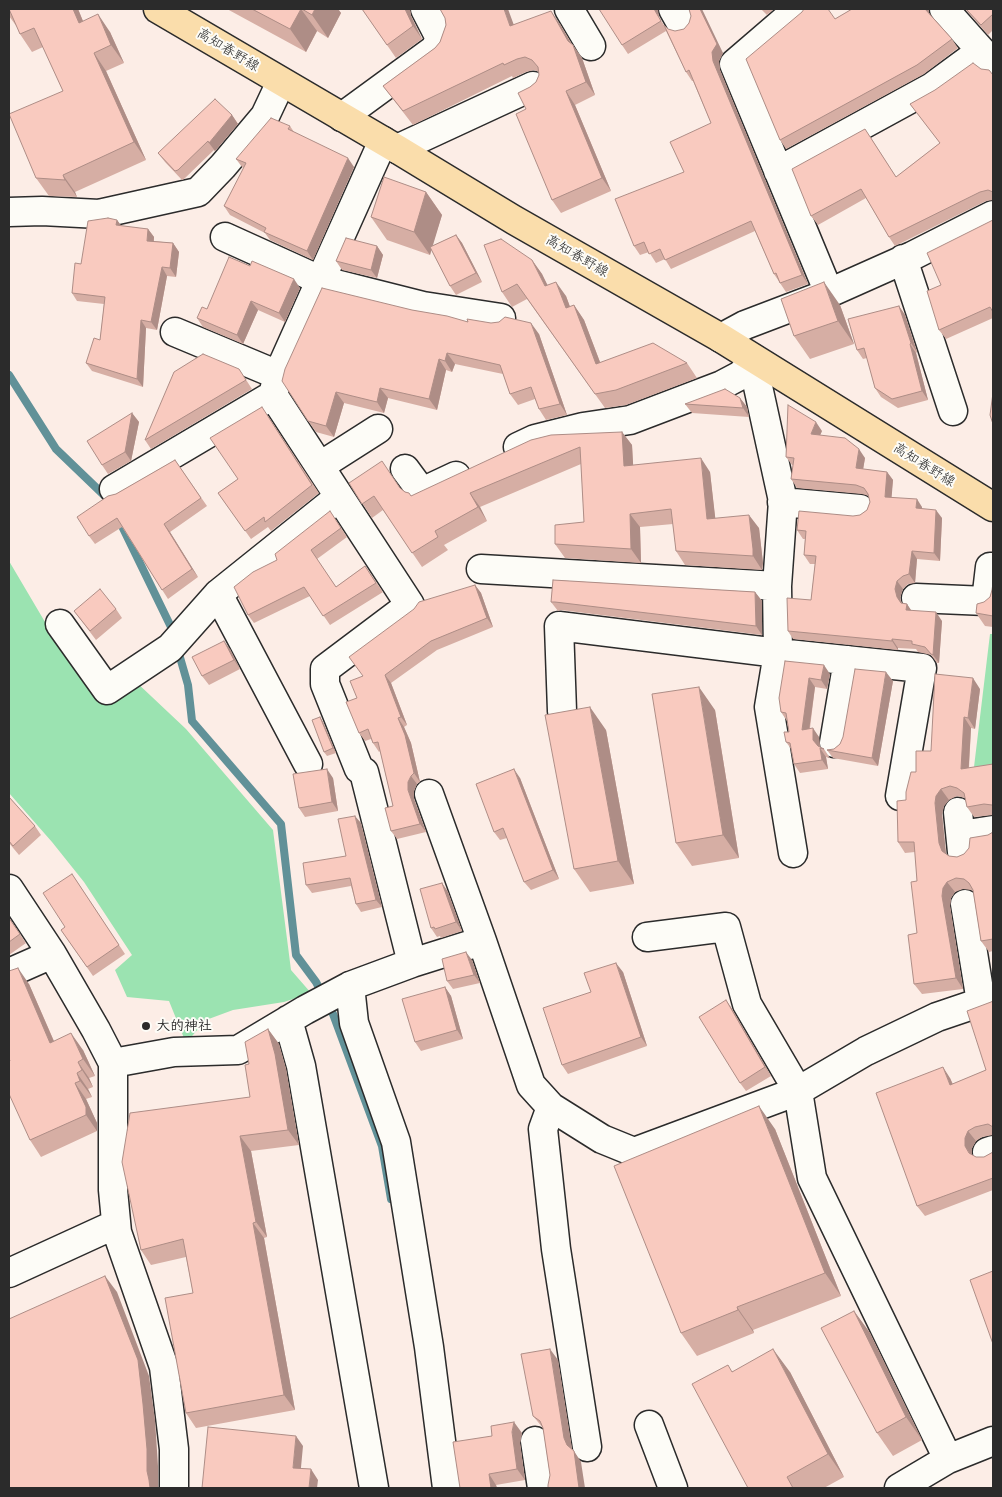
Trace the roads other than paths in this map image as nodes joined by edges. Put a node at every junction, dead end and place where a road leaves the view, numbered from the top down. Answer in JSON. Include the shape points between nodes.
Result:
{"nodes":[{"id":1,"x":158,"y":9,"type":"edge"},
{"id":2,"x":425,"y":9,"type":"edge"},
{"id":3,"x":569,"y":9,"type":"edge"},
{"id":4,"x":798,"y":9,"type":"edge"},
{"id":5,"x":944,"y":9,"type":"edge"},
{"id":6,"x":591,"y":46,"type":"dead end"},
{"id":7,"x":987,"y":58,"type":"edge"},
{"id":8,"x":281,"y":82,"type":"junction"},
{"id":9,"x":533,"y":86,"type":"edge"},
{"id":10,"x":342,"y":117,"type":"junction"},
{"id":11,"x":390,"y":145,"type":"junction"},
{"id":12,"x":778,"y":171,"type":"junction"},
{"id":13,"x":9,"y":212,"type":"edge"},
{"id":14,"x":993,"y":215,"type":"edge"},
{"id":15,"x":225,"y":237,"type":"dead end"},
{"id":16,"x":903,"y":259,"type":"junction"},
{"id":17,"x":320,"y":280,"type":"junction"},
{"id":18,"x":829,"y":294,"type":"junction"},
{"id":19,"x":501,"y":318,"type":"edge"},
{"id":20,"x":175,"y":332,"type":"dead end"},
{"id":21,"x":721,"y":338,"type":"junction"},
{"id":22,"x":754,"y":359,"type":"junction"},
{"id":23,"x":275,"y":385,"type":"junction"},
{"id":24,"x":953,"y":411,"type":"dead end"},
{"id":25,"x":378,"y":429,"type":"dead end"},
{"id":26,"x":500,"y":456,"type":"edge"},
{"id":27,"x":320,"y":466,"type":"junction"},
{"id":28,"x":474,"y":468,"type":"edge"},
{"id":29,"x":405,"y":469,"type":"dead end"},
{"id":30,"x":114,"y":489,"type":"dead end"},
{"id":31,"x":339,"y":497,"type":"junction"},
{"id":32,"x":782,"y":502,"type":"junction"},
{"id":33,"x":993,"y":508,"type":"edge"},
{"id":34,"x":860,"y":509,"type":"dead end"},
{"id":35,"x":993,"y":568,"type":"edge"},
{"id":36,"x":481,"y":569,"type":"dead end"},
{"id":37,"x":777,"y":586,"type":"junction"},
{"id":38,"x":218,"y":594,"type":"junction"},
{"id":39,"x":916,"y":598,"type":"dead end"},
{"id":40,"x":60,"y":624,"type":"dead end"},
{"id":41,"x":778,"y":653,"type":"junction"},
{"id":42,"x":848,"y":660,"type":"junction"},
{"id":43,"x":562,"y":711,"type":"edge"},
{"id":44,"x":834,"y":743,"type":"dead end"},
{"id":45,"x":308,"y":764,"type":"dead end"},
{"id":46,"x":429,"y":794,"type":"dead end"},
{"id":47,"x":900,"y":796,"type":"dead end"},
{"id":48,"x":993,"y":830,"type":"edge"},
{"id":49,"x":960,"y":833,"type":"dead end"},
{"id":50,"x":793,"y":853,"type":"dead end"},
{"id":51,"x":9,"y":889,"type":"edge"},
{"id":52,"x":965,"y":904,"type":"dead end"},
{"id":53,"x":647,"y":938,"type":"dead end"},
{"id":54,"x":482,"y":941,"type":"junction"},
{"id":55,"x":52,"y":954,"type":"junction"},
{"id":56,"x":412,"y":963,"type":"junction"},
{"id":57,"x":9,"y":973,"type":"edge"},
{"id":58,"x":350,"y":986,"type":"junction"},
{"id":59,"x":987,"y":1000,"type":"edge"},
{"id":60,"x":296,"y":1015,"type":"junction"},
{"id":61,"x":112,"y":1063,"type":"junction"},
{"id":62,"x":798,"y":1090,"type":"junction"},
{"id":63,"x":551,"y":1107,"type":"junction"},
{"id":64,"x":116,"y":1224,"type":"junction"},
{"id":65,"x":9,"y":1272,"type":"edge"},
{"id":66,"x":649,"y":1426,"type":"dead end"},
{"id":67,"x":993,"y":1440,"type":"edge"},
{"id":68,"x":535,"y":1441,"type":"dead end"},
{"id":69,"x":587,"y":1447,"type":"dead end"},
{"id":70,"x":948,"y":1459,"type":"junction"},
{"id":71,"x":174,"y":1488,"type":"edge"},
{"id":72,"x":374,"y":1488,"type":"edge"},
{"id":73,"x":447,"y":1488,"type":"edge"},
{"id":74,"x":542,"y":1488,"type":"edge"},
{"id":75,"x":673,"y":1488,"type":"edge"},
{"id":76,"x":899,"y":1488,"type":"edge"}],
"edges":[{"from":1,"to":8,"type":"main road","name":"高知春野線"},
{"from":2,"to":10,"type":"street","via":[[440,38],[434,49]]},
{"from":3,"to":6,"type":"street"},
{"from":4,"to":12,"type":"street","via":[[734,64]]},
{"from":5,"to":7,"type":"street"},
{"from":7,"to":12,"type":"street"},
{"from":8,"to":10,"type":"main road","name":"高知春野線"},
{"from":8,"to":13,"type":"street","via":[[265,116],[198,192],[99,214]]},
{"from":9,"to":11,"type":"street"},
{"from":10,"to":11,"type":"main road","name":"高知春野線"},
{"from":11,"to":17,"type":"street"},
{"from":11,"to":21,"type":"main road","name":"高知春野線"},
{"from":12,"to":18,"type":"street"},
{"from":14,"to":16,"type":"street"},
{"from":15,"to":17,"type":"street"},
{"from":16,"to":18,"type":"street"},
{"from":16,"to":24,"type":"street"},
{"from":17,"to":19,"type":"street","via":[[423,306]]},
{"from":17,"to":23,"type":"street"},
{"from":18,"to":21,"type":"street","via":[[745,325]]},
{"from":20,"to":23,"type":"street"},
{"from":21,"to":22,"type":"main road","name":"高知春野線"},
{"from":22,"to":26,"type":"street","via":[[741,375],[722,385],[630,420],[584,427],[535,440]]},
{"from":22,"to":32,"type":"street"},
{"from":22,"to":33,"type":"main road","name":"高知春野線"},
{"from":23,"to":27,"type":"street"},
{"from":23,"to":30,"type":"street"},
{"from":25,"to":27,"type":"street"},
{"from":27,"to":31,"type":"street"},
{"from":28,"to":29,"type":"street","via":[[422,492]]},
{"from":31,"to":38,"type":"street"},
{"from":31,"to":56,"type":"street","via":[[410,605],[325,669],[325,684],[364,772]]},
{"from":32,"to":34,"type":"street"},
{"from":32,"to":37,"type":"street"},
{"from":35,"to":39,"type":"street","via":[[990,567],[986,601]]},
{"from":36,"to":37,"type":"street"},
{"from":37,"to":41,"type":"street"},
{"from":38,"to":40,"type":"street","via":[[176,641],[107,690]]},
{"from":38,"to":45,"type":"street"},
{"from":41,"to":42,"type":"street"},
{"from":41,"to":43,"type":"street","via":[[559,626]]},
{"from":41,"to":50,"type":"street","via":[[769,707]]},
{"from":42,"to":44,"type":"street"},
{"from":42,"to":47,"type":"street","via":[[922,668]]},
{"from":46,"to":54,"type":"street"},
{"from":48,"to":49,"type":"street"},
{"from":51,"to":55,"type":"street"},
{"from":52,"to":59,"type":"street"},
{"from":53,"to":62,"type":"street","via":[[726,927],[746,1004]]},
{"from":54,"to":56,"type":"street"},
{"from":54,"to":63,"type":"street","via":[[530,1085]]},
{"from":55,"to":57,"type":"street"},
{"from":55,"to":61,"type":"street"},
{"from":56,"to":58,"type":"street"},
{"from":58,"to":60,"type":"street"},
{"from":58,"to":73,"type":"street","via":[[354,1023],[396,1142],[429,1347]]},
{"from":59,"to":62,"type":"street","via":[[937,1017],[866,1051]]},
{"from":60,"to":61,"type":"street","via":[[238,1050],[174,1052]]},
{"from":60,"to":72,"type":"street","via":[[301,1066]]},
{"from":61,"to":64,"type":"street"},
{"from":62,"to":63,"type":"street","via":[[634,1152],[602,1139]]},
{"from":62,"to":70,"type":"street","via":[[812,1178]]},
{"from":63,"to":69,"type":"street","via":[[543,1129],[556,1249]]},
{"from":64,"to":65,"type":"street"},
{"from":64,"to":71,"type":"street","via":[[116,1232],[164,1367],[174,1449]]},
{"from":66,"to":75,"type":"street"},
{"from":67,"to":70,"type":"street"},
{"from":68,"to":74,"type":"street"},
{"from":70,"to":76,"type":"street"}]}
